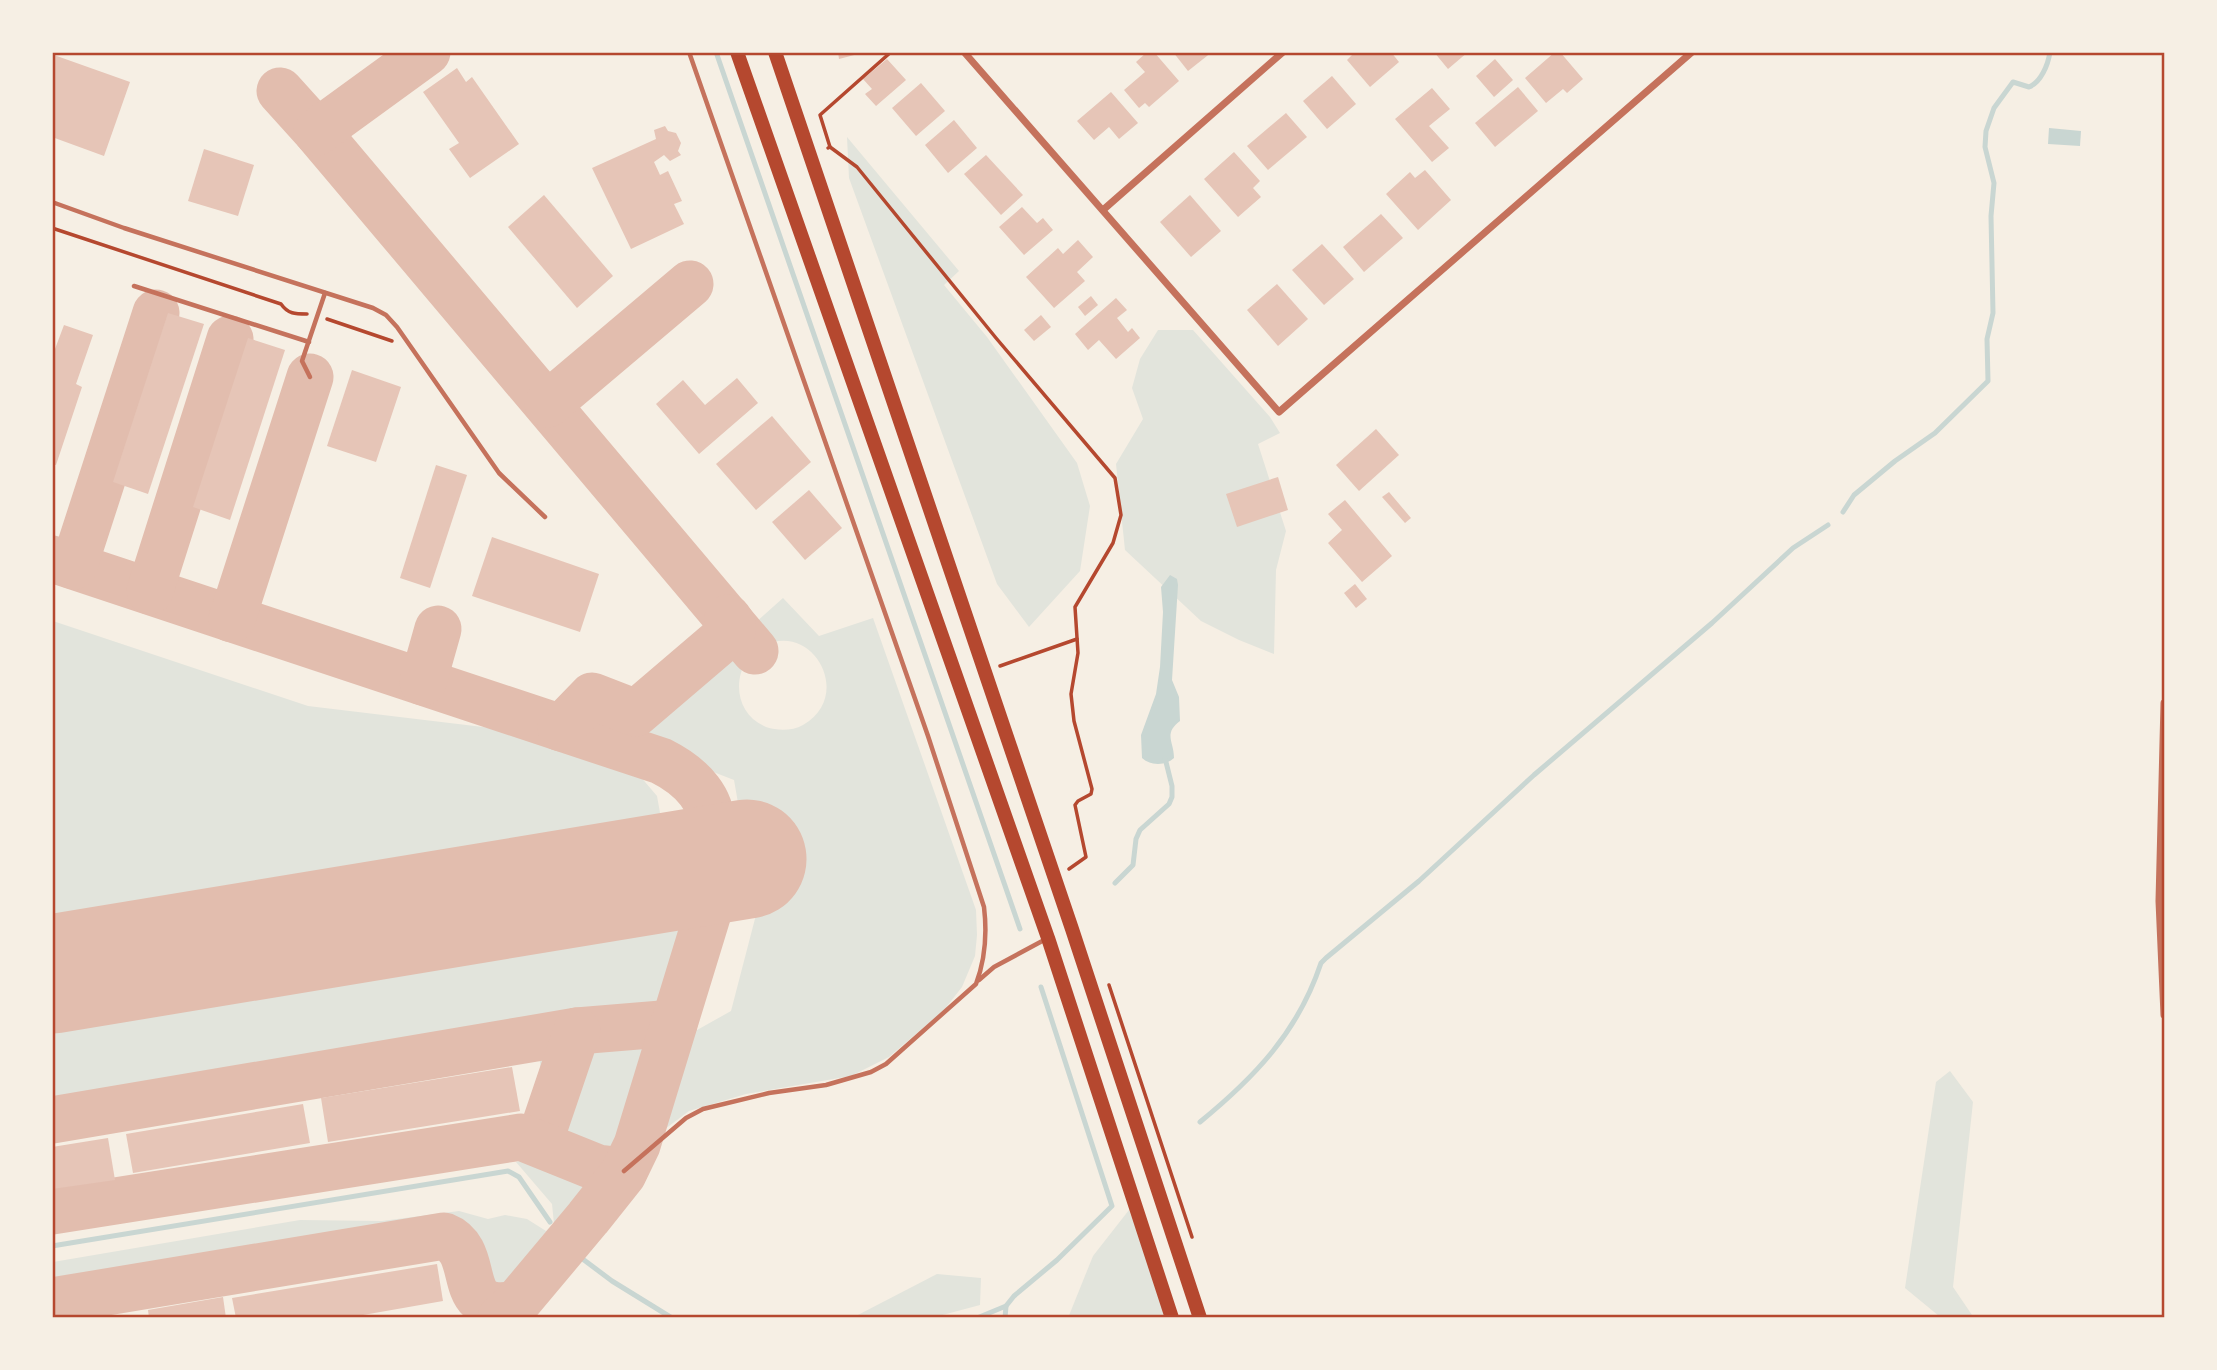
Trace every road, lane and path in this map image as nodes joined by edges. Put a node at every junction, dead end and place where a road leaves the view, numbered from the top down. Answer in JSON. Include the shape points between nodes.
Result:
{"nodes":[{"id":1,"x":689,"y":52,"type":"edge"},
{"id":2,"x":737,"y":52,"type":"edge"},
{"id":3,"x":775,"y":52,"type":"edge"},
{"id":4,"x":891,"y":52,"type":"edge"},
{"id":5,"x":964,"y":52,"type":"edge"},
{"id":6,"x":1283,"y":52,"type":"edge"},
{"id":7,"x":1692,"y":52,"type":"edge"},
{"id":8,"x":831,"y":147,"type":"junction"},
{"id":9,"x":823,"y":150,"type":"dead end"},
{"id":10,"x":52,"y":202,"type":"edge"},
{"id":11,"x":1103,"y":210,"type":"junction"},
{"id":12,"x":52,"y":228,"type":"edge"},
{"id":13,"x":134,"y":286,"type":"dead end"},
{"id":14,"x":325,"y":293,"type":"junction"},
{"id":15,"x":317,"y":316,"type":"junction"},
{"id":16,"x":392,"y":341,"type":"dead end"},
{"id":17,"x":309,"y":342,"type":"junction"},
{"id":18,"x":310,"y":377,"type":"dead end"},
{"id":19,"x":545,"y":517,"type":"dead end"},
{"id":20,"x":1078,"y":639,"type":"junction"},
{"id":21,"x":1000,"y":666,"type":"dead end"},
{"id":22,"x":2165,"y":703,"type":"edge"},
{"id":23,"x":1069,"y":869,"type":"dead end"},
{"id":24,"x":1048,"y":938,"type":"junction"},
{"id":25,"x":976,"y":984,"type":"junction"},
{"id":26,"x":2165,"y":1015,"type":"edge"},
{"id":27,"x":624,"y":1171,"type":"dead end"},
{"id":28,"x":1172,"y":1318,"type":"edge"},
{"id":29,"x":1200,"y":1318,"type":"edge"}],
"edges":[{"from":1,"to":25,"type":"lane","via":[[984,907],[983,967]]},
{"from":2,"to":24,"type":"main road"},
{"from":3,"to":29,"type":"main road"},
{"from":4,"to":8,"type":"path","via":[[820,115]]},
{"from":5,"to":11,"type":"street"},
{"from":6,"to":11,"type":"street"},
{"from":7,"to":11,"type":"street","via":[[1279,412]]},
{"from":8,"to":9,"type":"path"},
{"from":8,"to":20,"type":"path","via":[[857,167],[1115,478],[1122,515],[1113,543],[1075,607]]},
{"from":10,"to":14,"type":"lane"},
{"from":12,"to":15,"type":"path","via":[[281,304],[295,314]]},
{"from":13,"to":17,"type":"lane"},
{"from":14,"to":15,"type":"lane"},
{"from":14,"to":19,"type":"lane","via":[[386,315],[499,473]]},
{"from":15,"to":16,"type":"path"},
{"from":15,"to":17,"type":"lane"},
{"from":17,"to":18,"type":"lane","via":[[302,361]]},
{"from":20,"to":21,"type":"path"},
{"from":20,"to":23,"type":"path","via":[[1071,694],[1092,789],[1076,805],[1086,857]]},
{"from":22,"to":26,"type":"street","via":[[2159,901]]},
{"from":24,"to":25,"type":"lane","via":[[994,967]]},
{"from":24,"to":28,"type":"main road"},
{"from":25,"to":27,"type":"lane","via":[[886,1064],[871,1072],[703,1109]]}]}
